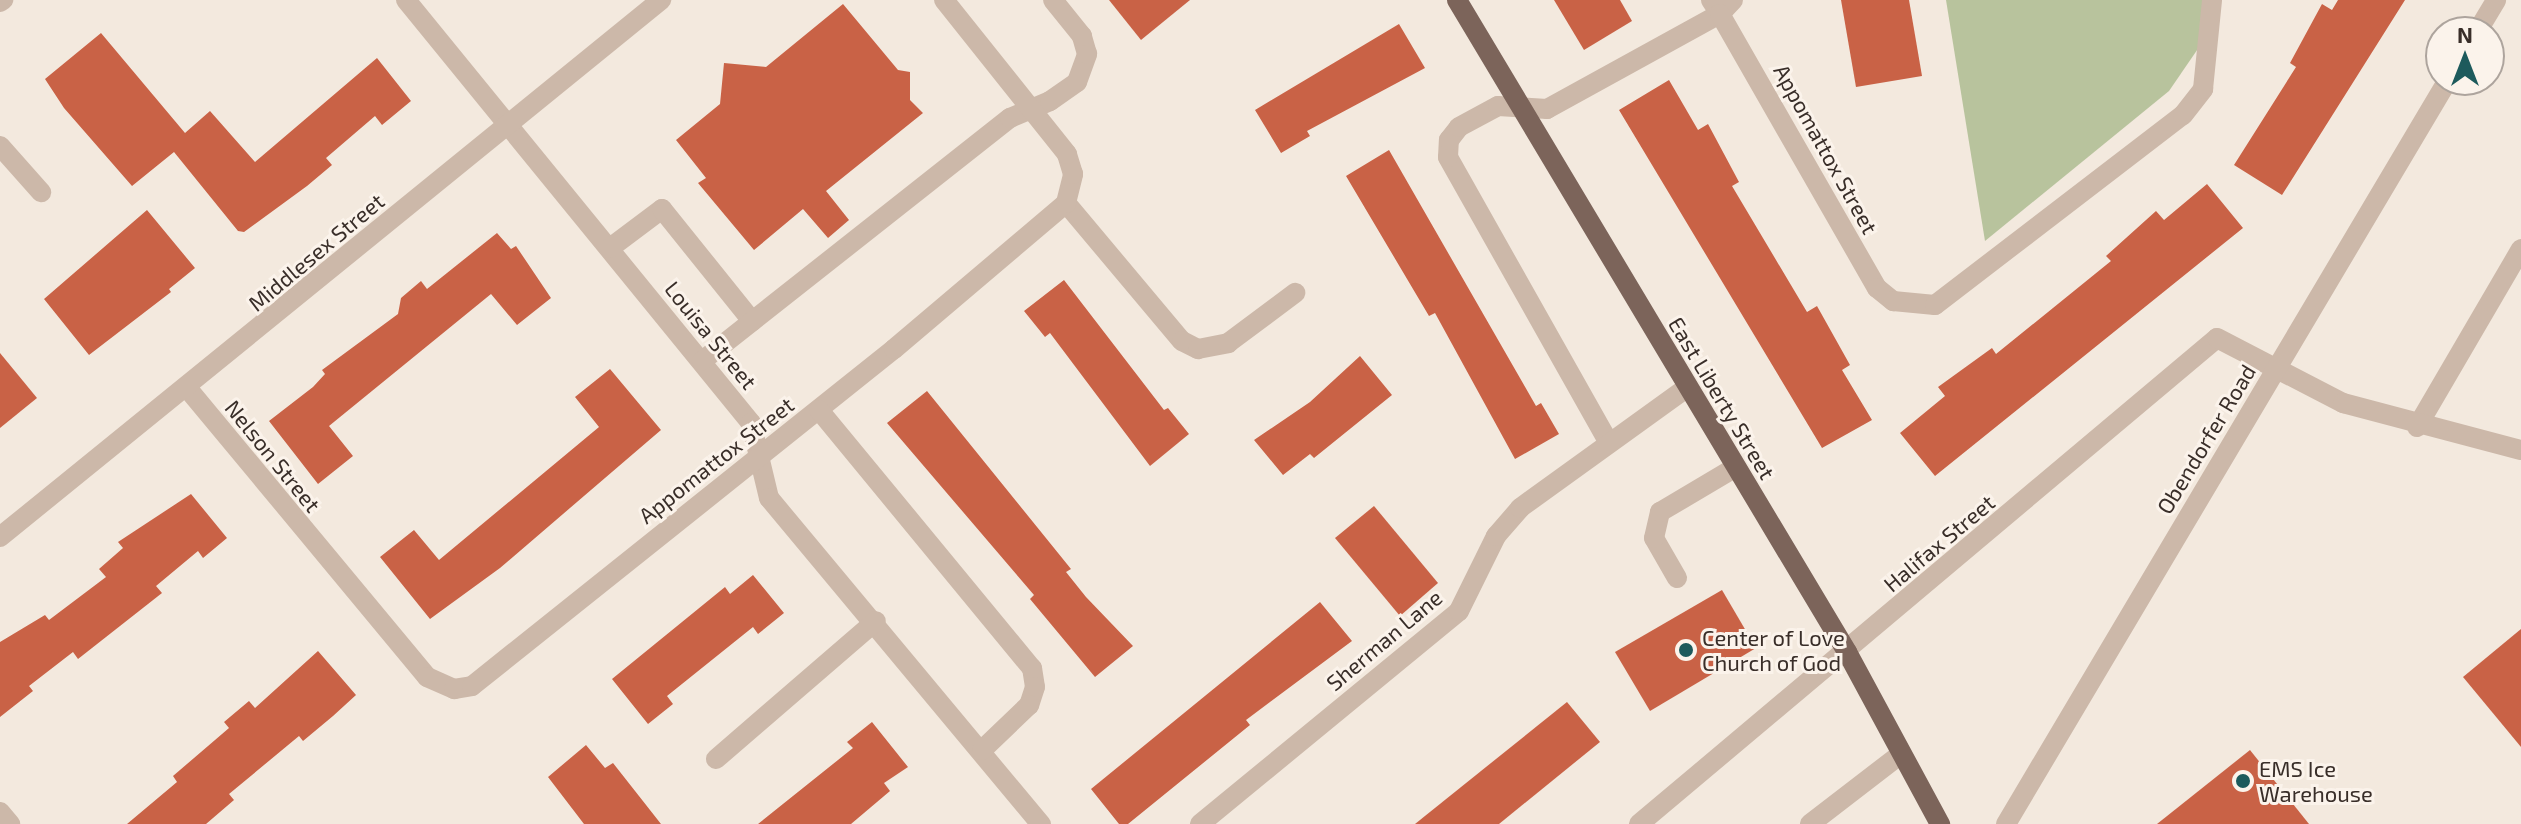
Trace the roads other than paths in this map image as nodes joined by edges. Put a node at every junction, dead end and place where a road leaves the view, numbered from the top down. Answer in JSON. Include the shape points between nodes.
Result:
{"nodes":[{"id":1,"x":406,"y":0,"type":"edge"},
{"id":2,"x":661,"y":0,"type":"edge"},
{"id":3,"x":944,"y":0,"type":"edge"},
{"id":4,"x":1053,"y":0,"type":"edge"},
{"id":5,"x":1457,"y":0,"type":"edge"},
{"id":6,"x":2212,"y":0,"type":"edge"},
{"id":7,"x":1722,"y":5,"type":"edge"},
{"id":8,"x":2438,"y":96,"type":"edge"},
{"id":9,"x":1033,"y":107,"type":"junction"},
{"id":10,"x":1521,"y":107,"type":"junction"},
{"id":11,"x":509,"y":123,"type":"junction"},
{"id":12,"x":0,"y":146,"type":"edge"},
{"id":13,"x":41,"y":192,"type":"dead end"},
{"id":14,"x":1066,"y":203,"type":"junction"},
{"id":15,"x":610,"y":248,"type":"junction"},
{"id":16,"x":2521,"y":249,"type":"edge"},
{"id":17,"x":1295,"y":293,"type":"dead end"},
{"id":18,"x":752,"y":321,"type":"junction"},
{"id":19,"x":702,"y":361,"type":"junction"},
{"id":20,"x":2276,"y":369,"type":"junction"},
{"id":21,"x":1688,"y":387,"type":"junction"},
{"id":22,"x":188,"y":389,"type":"junction"},
{"id":23,"x":819,"y":410,"type":"junction"},
{"id":24,"x":2417,"y":427,"type":"junction"},
{"id":25,"x":1609,"y":443,"type":"junction"},
{"id":26,"x":2521,"y":450,"type":"edge"},
{"id":27,"x":760,"y":457,"type":"junction"},
{"id":28,"x":1736,"y":467,"type":"junction"},
{"id":29,"x":0,"y":537,"type":"edge"},
{"id":30,"x":321,"y":552,"type":"joint"},
{"id":31,"x":1677,"y":578,"type":"dead end"},
{"id":32,"x":876,"y":621,"type":"junction"},
{"id":33,"x":1847,"y":652,"type":"junction"},
{"id":34,"x":982,"y":750,"type":"junction"},
{"id":35,"x":1901,"y":754,"type":"junction"},
{"id":36,"x":716,"y":759,"type":"dead end"},
{"id":37,"x":0,"y":812,"type":"edge"},
{"id":38,"x":10,"y":824,"type":"edge"},
{"id":39,"x":1041,"y":824,"type":"edge"},
{"id":40,"x":1200,"y":824,"type":"edge"},
{"id":41,"x":1639,"y":824,"type":"edge"},
{"id":42,"x":1810,"y":824,"type":"edge"},
{"id":43,"x":1940,"y":824,"type":"edge"},
{"id":44,"x":2006,"y":824,"type":"edge"}],
"edges":[{"from":1,"to":11,"type":"street","name":"Louisa Street"},
{"from":2,"to":11,"type":"street","name":"Middlesex Street"},
{"from":3,"to":9,"type":"street"},
{"from":4,"to":9,"type":"street","via":[[1082,36],[1087,54],[1077,82]]},
{"from":5,"to":10,"type":"main road","name":"East Liberty Street"},
{"from":6,"to":7,"type":"street","name":"Appomattox Street","via":[[2203,89],[2183,115],[1935,305],[1893,301],[1877,288]]},
{"from":7,"to":10,"type":"street","name":"Appomattox Street","via":[[1547,109]]},
{"from":8,"to":20,"type":"street","name":"Obendorfer Road"},
{"from":9,"to":14,"type":"street","via":[[1067,154],[1073,174]]},
{"from":9,"to":18,"type":"street","via":[[1010,118]]},
{"from":10,"to":21,"type":"main road","name":"East Liberty Street"},
{"from":10,"to":25,"type":"street","name":"Appomattox Street","via":[[1498,106],[1459,127],[1449,140],[1448,157]]},
{"from":11,"to":15,"type":"street","name":"Louisa Street"},
{"from":11,"to":22,"type":"street","name":"Middlesex Street"},
{"from":12,"to":13,"type":"street"},
{"from":14,"to":17,"type":"street","via":[[1182,341],[1198,349],[1228,343]]},
{"from":14,"to":23,"type":"street","name":"Appomattox Street"},
{"from":15,"to":18,"type":"street","via":[[662,209]]},
{"from":15,"to":19,"type":"street","name":"Louisa Street"},
{"from":16,"to":24,"type":"street"},
{"from":18,"to":19,"type":"street"},
{"from":19,"to":27,"type":"street","name":"Louisa Street","via":[[751,423]]},
{"from":20,"to":24,"type":"street","via":[[2343,403]]},
{"from":20,"to":33,"type":"street","name":"Halifax Street","via":[[2217,338]]},
{"from":20,"to":44,"type":"street","name":"Obendorfer Road"},
{"from":21,"to":25,"type":"street","name":"Sherman Lane"},
{"from":21,"to":28,"type":"main road","name":"East Liberty Street"},
{"from":22,"to":29,"type":"street","name":"Middlesex Street"},
{"from":22,"to":30,"type":"street","name":"Nelson Street"},
{"from":23,"to":27,"type":"street","name":"Appomattox Street"},
{"from":23,"to":34,"type":"street","via":[[1032,668],[1035,687],[1029,705]]},
{"from":24,"to":26,"type":"street"},
{"from":25,"to":40,"type":"street","name":"Sherman Lane","via":[[1520,508],[1496,536],[1459,611]]},
{"from":27,"to":30,"type":"street","name":"Appomattox Street","via":[[472,686],[454,689],[427,677]]},
{"from":27,"to":32,"type":"street","name":"Louisa Street","via":[[769,498]]},
{"from":28,"to":31,"type":"street","via":[[1660,512],[1654,538]]},
{"from":28,"to":33,"type":"main road","name":"East Liberty Street"},
{"from":32,"to":34,"type":"street","name":"Louisa Street"},
{"from":32,"to":36,"type":"street"},
{"from":33,"to":35,"type":"main road","name":"East Liberty Street"},
{"from":33,"to":41,"type":"street","name":"Halifax Street"},
{"from":34,"to":39,"type":"street","name":"Louisa Street"},
{"from":35,"to":42,"type":"street"},
{"from":35,"to":43,"type":"main road","name":"East Liberty Street"},
{"from":37,"to":38,"type":"street"}]}
